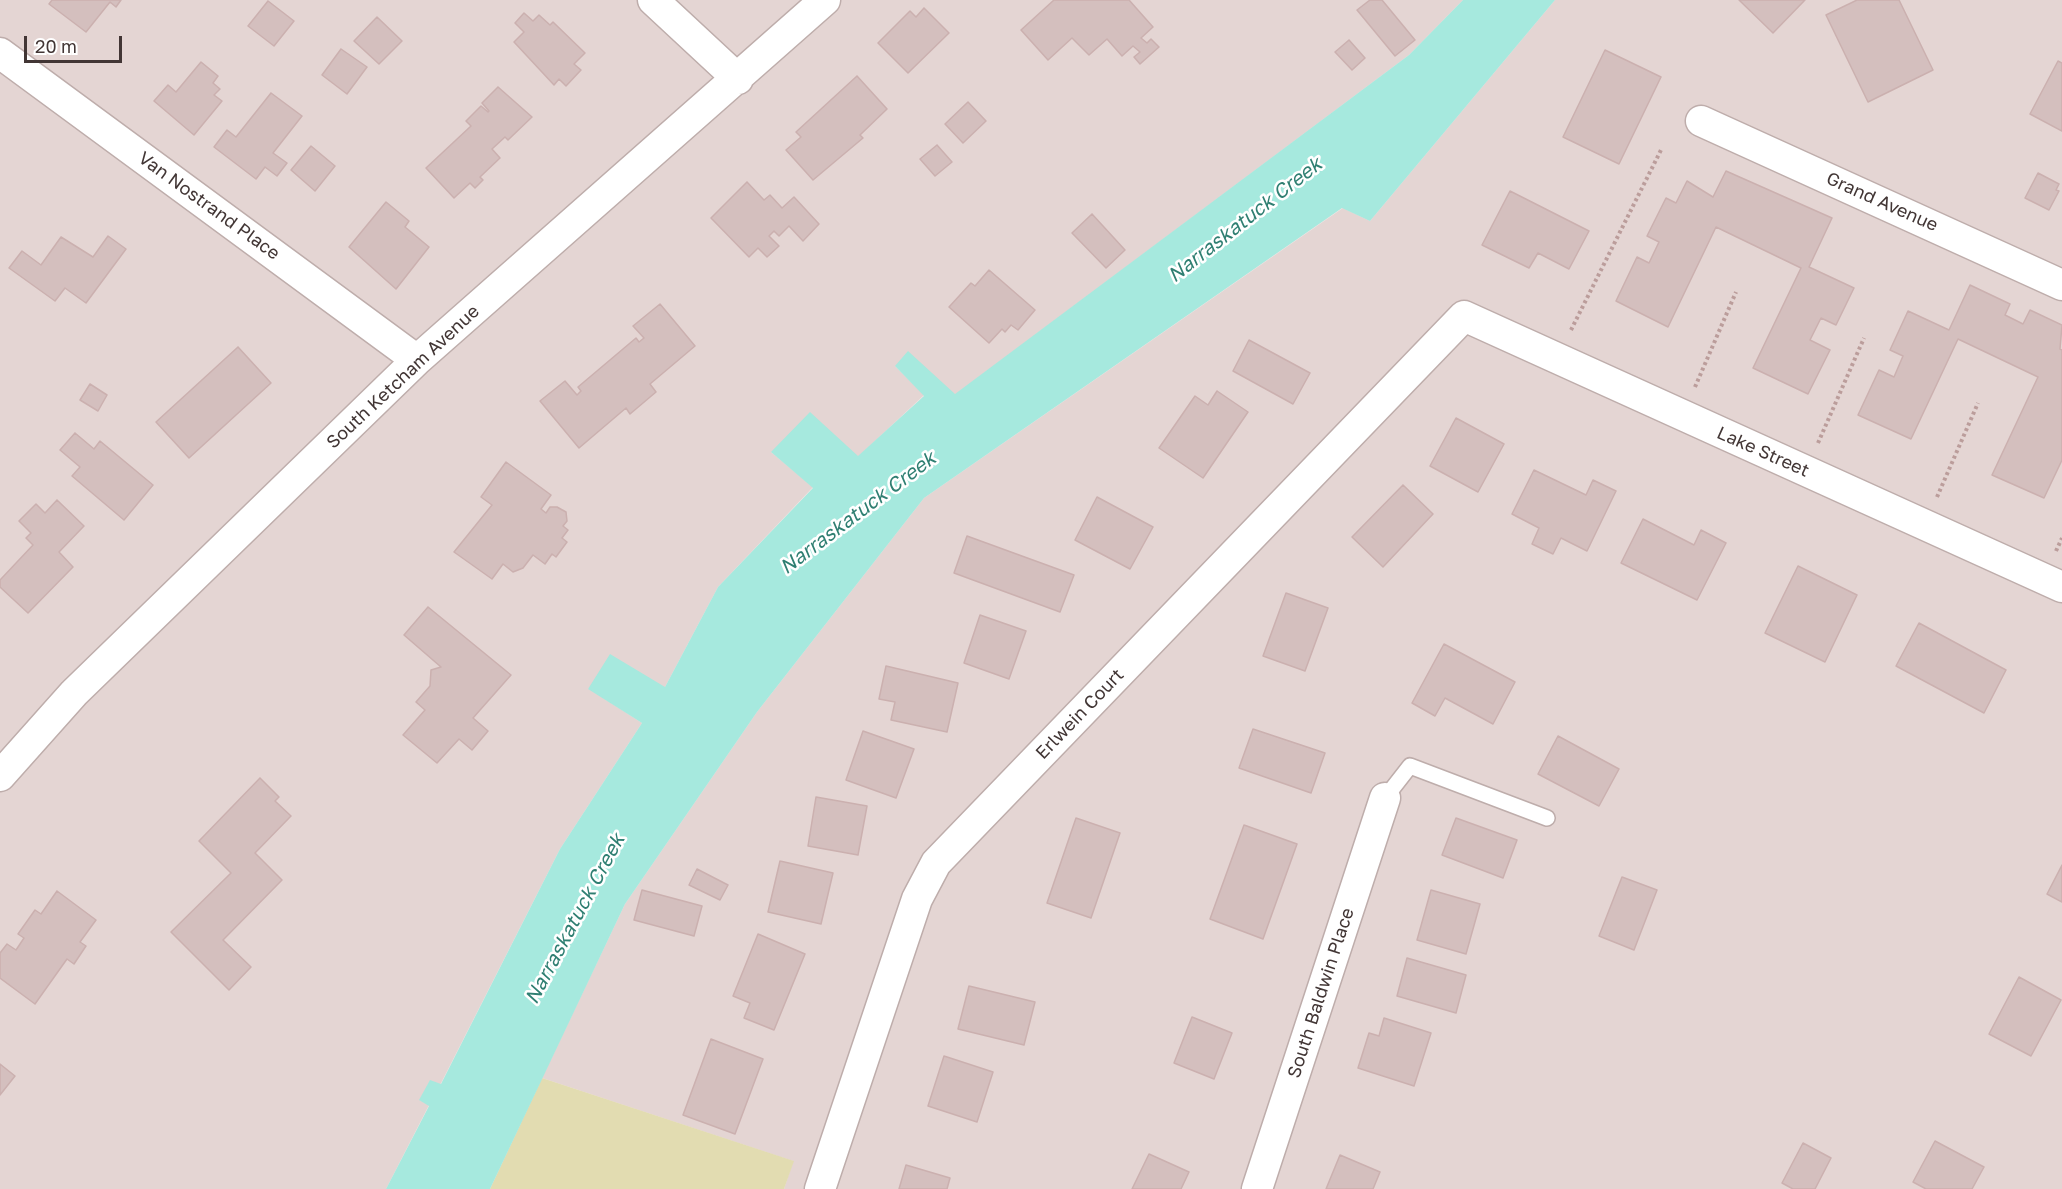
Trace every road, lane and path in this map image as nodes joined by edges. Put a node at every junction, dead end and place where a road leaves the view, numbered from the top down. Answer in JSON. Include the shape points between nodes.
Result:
{"nodes":[{"id":1,"x":653,"y":0,"type":"edge"},
{"id":2,"x":825,"y":0,"type":"edge"},
{"id":3,"x":0,"y":53,"type":"edge"},
{"id":4,"x":738,"y":79,"type":"junction"},
{"id":5,"x":1701,"y":121,"type":"dead end"},
{"id":6,"x":1662,"y":148,"type":"dead end"},
{"id":7,"x":2062,"y":285,"type":"edge"},
{"id":8,"x":1736,"y":292,"type":"dead end"},
{"id":9,"x":1464,"y":316,"type":"joint"},
{"id":10,"x":1864,"y":338,"type":"dead end"},
{"id":11,"x":1557,"y":358,"type":"junction"},
{"id":12,"x":417,"y":360,"type":"junction"},
{"id":13,"x":1978,"y":403,"type":"dead end"},
{"id":14,"x":1682,"y":415,"type":"junction"},
{"id":15,"x":1805,"y":470,"type":"junction"},
{"id":16,"x":1925,"y":525,"type":"junction"},
{"id":17,"x":2062,"y":587,"type":"edge"},
{"id":18,"x":0,"y":776,"type":"edge"},
{"id":19,"x":1384,"y":798,"type":"joint"},
{"id":20,"x":1547,"y":818,"type":"dead end"},
{"id":21,"x":820,"y":1189,"type":"edge"},
{"id":22,"x":1257,"y":1189,"type":"edge"}],
"edges":[{"from":1,"to":4,"type":"street"},
{"from":2,"to":4,"type":"street","name":"South Ketcham Avenue"},
{"from":3,"to":12,"type":"street","name":"Van Nostrand Place"},
{"from":4,"to":12,"type":"street","name":"South Ketcham Avenue"},
{"from":5,"to":7,"type":"street","name":"Grand Avenue"},
{"from":6,"to":11,"type":"path"},
{"from":8,"to":14,"type":"path"},
{"from":9,"to":11,"type":"street","name":"Lake Street"},
{"from":9,"to":21,"type":"street","name":"Erlwein Court","via":[[936,863],[917,899]]},
{"from":10,"to":15,"type":"path"},
{"from":11,"to":14,"type":"street","name":"Lake Street"},
{"from":12,"to":18,"type":"street","name":"South Ketcham Avenue","via":[[74,693]]},
{"from":13,"to":16,"type":"path"},
{"from":14,"to":15,"type":"street","name":"Lake Street"},
{"from":15,"to":16,"type":"street","name":"Lake Street"},
{"from":16,"to":17,"type":"street","name":"Lake Street"},
{"from":19,"to":20,"type":"lane","via":[[1410,766]]},
{"from":19,"to":22,"type":"street","name":"South Baldwin Place"}]}
